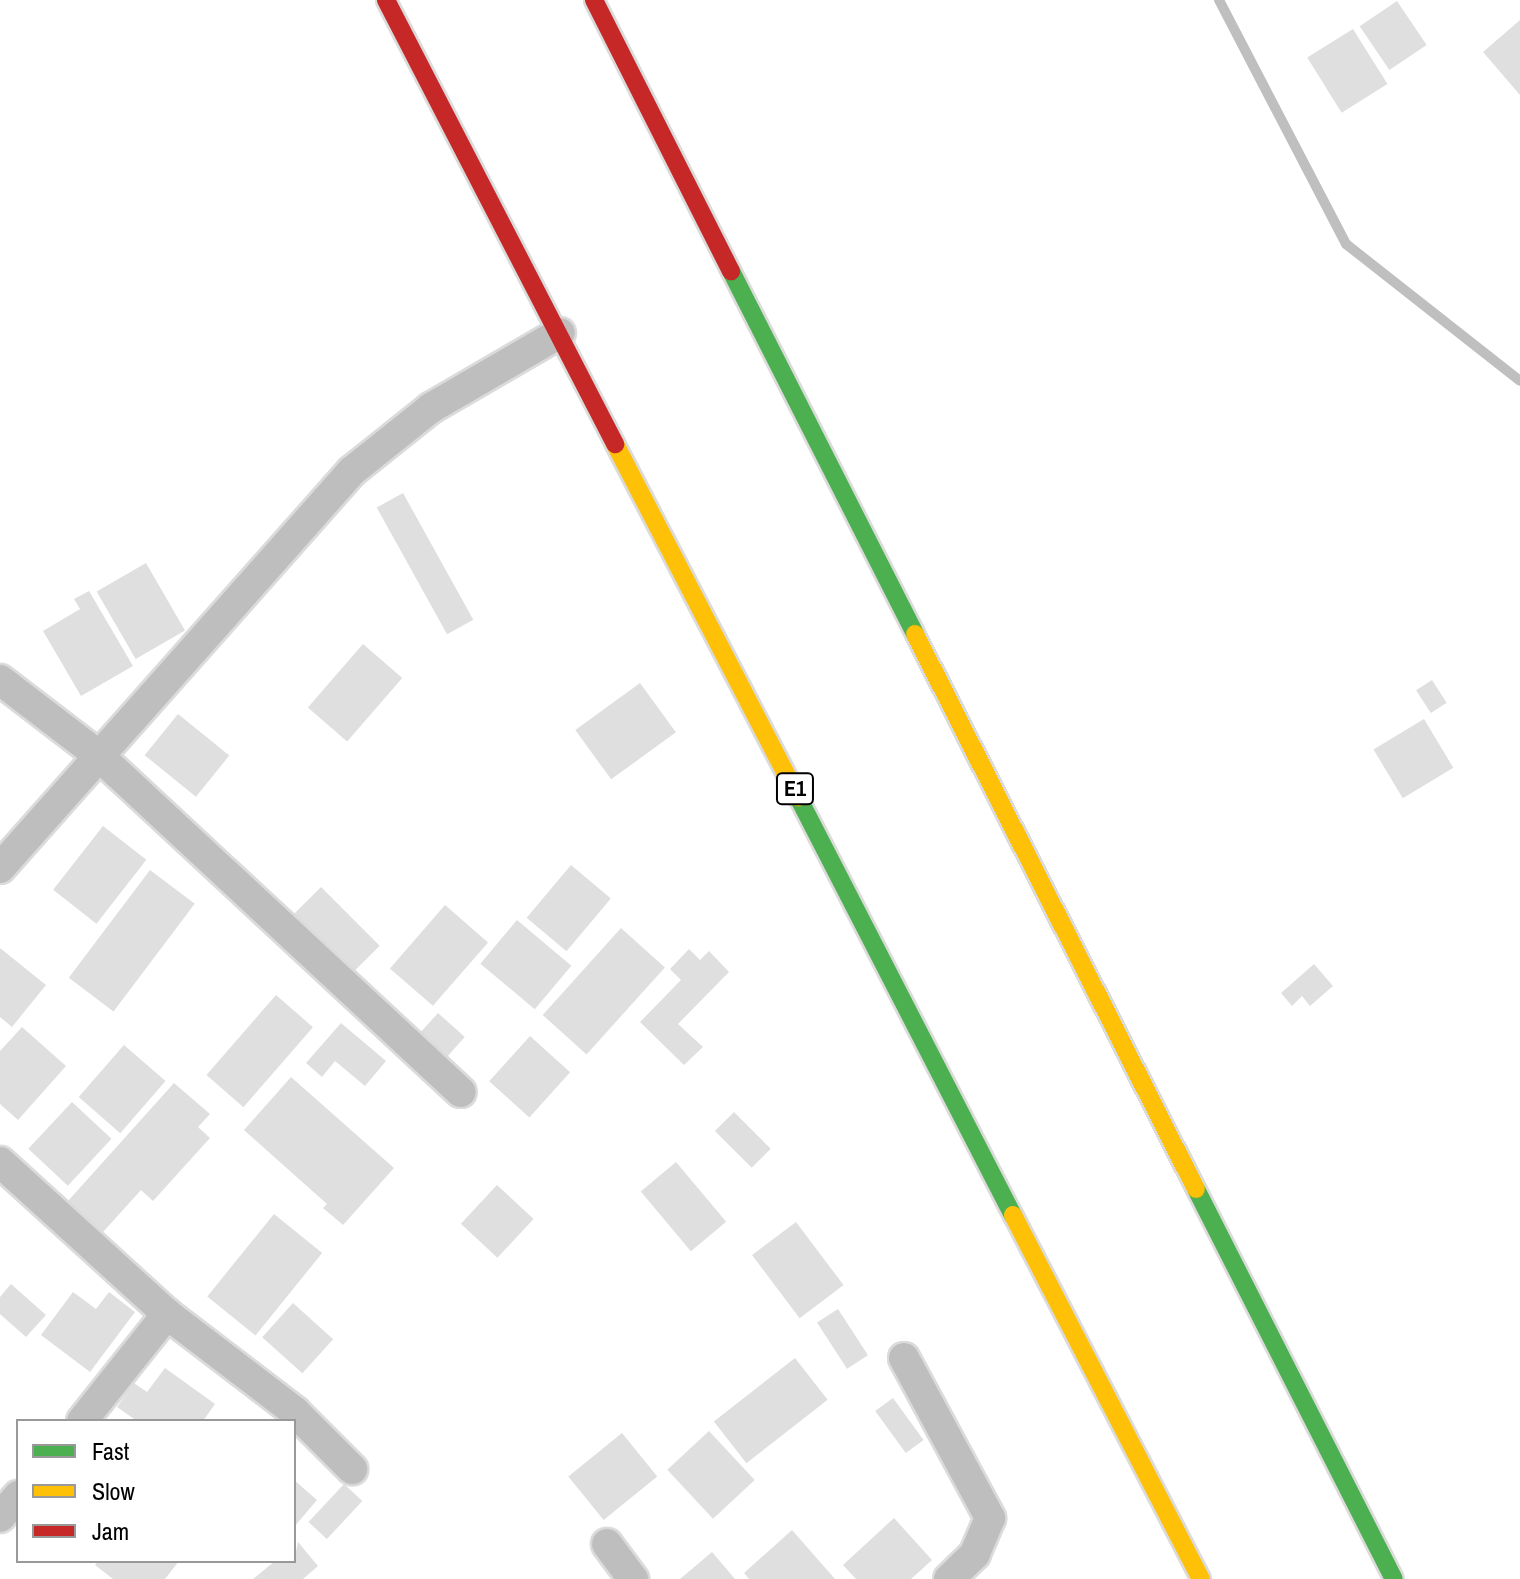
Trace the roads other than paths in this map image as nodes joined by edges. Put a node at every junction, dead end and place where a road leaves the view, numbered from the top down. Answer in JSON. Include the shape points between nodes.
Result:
{"nodes":[{"id":1,"x":386,"y":0,"type":"edge"},
{"id":2,"x":594,"y":0,"type":"edge"},
{"id":3,"x":560,"y":333,"type":"junction"},
{"id":4,"x":0,"y":680,"type":"edge"},
{"id":5,"x":98,"y":755,"type":"junction"},
{"id":6,"x":0,"y":868,"type":"edge"},
{"id":7,"x":461,"y":1092,"type":"dead end"},
{"id":8,"x":0,"y":1162,"type":"edge"},
{"id":9,"x":167,"y":1314,"type":"junction"},
{"id":10,"x":904,"y":1358,"type":"dead end"},
{"id":11,"x":84,"y":1419,"type":"edge"},
{"id":12,"x":352,"y":1469,"type":"dead end"},
{"id":13,"x":16,"y":1498,"type":"edge"},
{"id":14,"x":0,"y":1517,"type":"edge"},
{"id":15,"x":607,"y":1544,"type":"dead end"},
{"id":16,"x":633,"y":1579,"type":"edge"},
{"id":17,"x":949,"y":1579,"type":"edge"},
{"id":18,"x":1201,"y":1579,"type":"edge"},
{"id":19,"x":1394,"y":1579,"type":"edge"}],
"edges":[{"from":1,"to":3,"type":"highway","number":"E1"},
{"from":2,"to":19,"type":"highway"},
{"from":3,"to":5,"type":"street","via":[[431,408],[352,471]]},
{"from":3,"to":18,"type":"highway","number":"E1"},
{"from":4,"to":5,"type":"street"},
{"from":5,"to":6,"type":"street"},
{"from":5,"to":7,"type":"street"},
{"from":8,"to":9,"type":"street"},
{"from":9,"to":11,"type":"street"},
{"from":9,"to":12,"type":"street","via":[[295,1412]]},
{"from":10,"to":17,"type":"street","via":[[990,1518],[975,1554]]},
{"from":13,"to":14,"type":"street"},
{"from":15,"to":16,"type":"street"}]}
